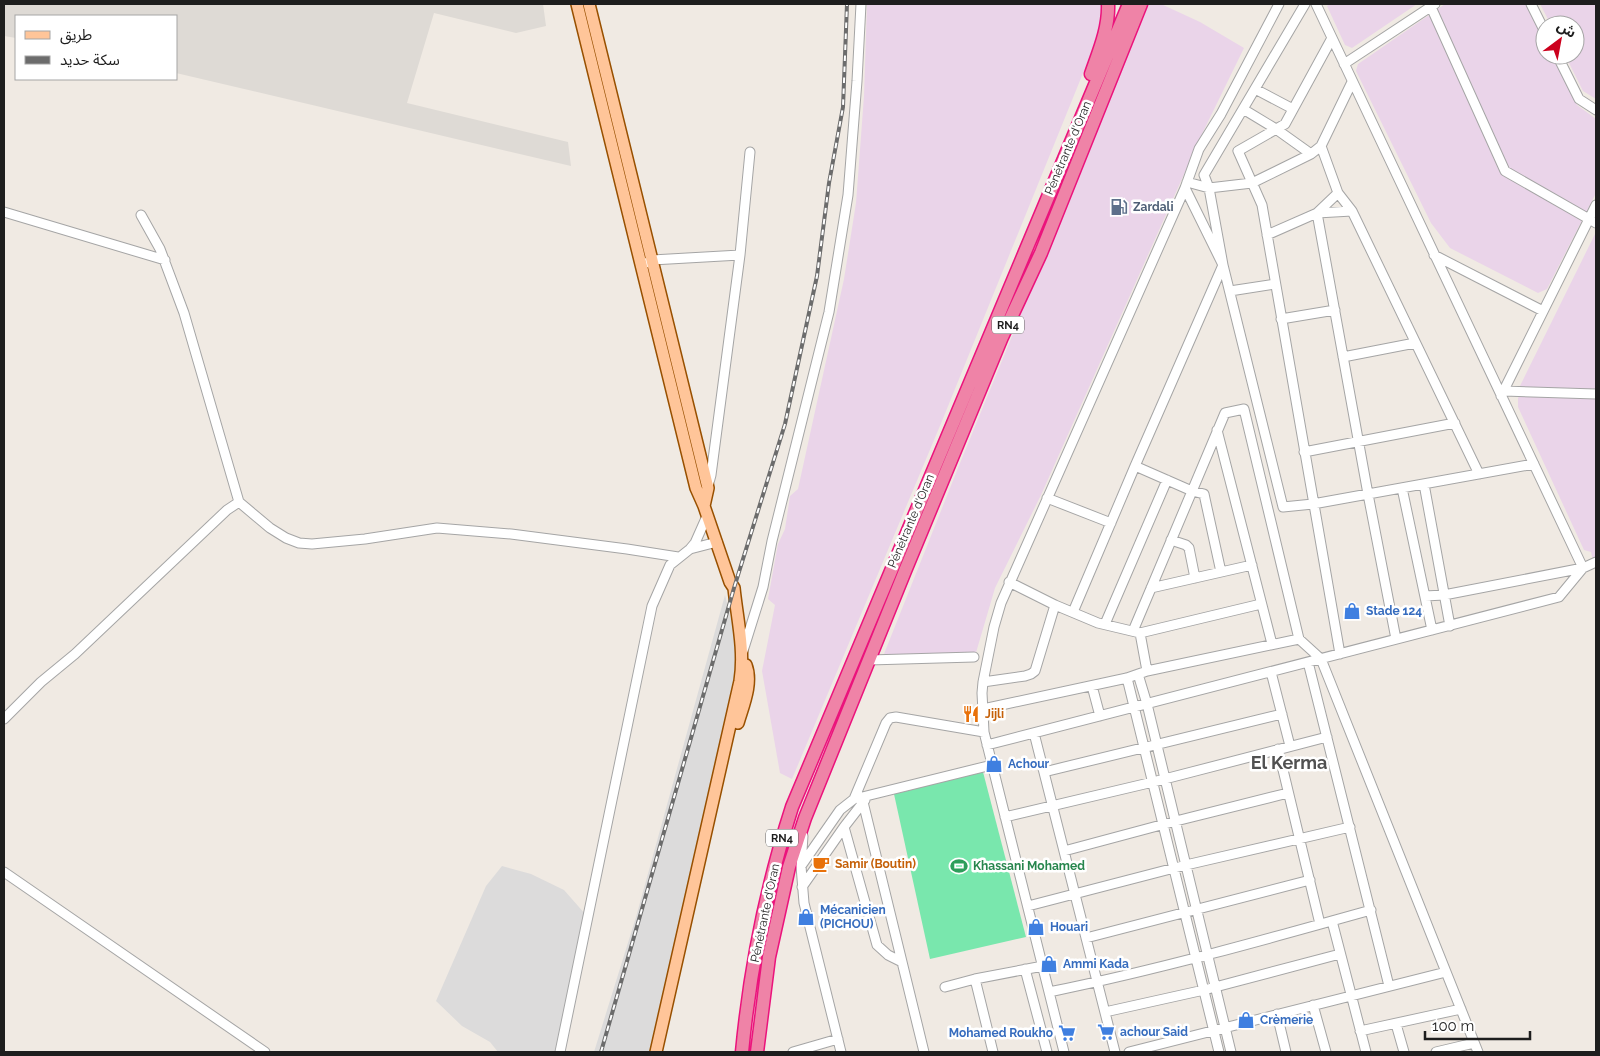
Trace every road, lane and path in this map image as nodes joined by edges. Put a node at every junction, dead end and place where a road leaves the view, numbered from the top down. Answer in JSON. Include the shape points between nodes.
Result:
{"nodes":[{"id":1,"x":578,"y":4,"type":"edge"},
{"id":2,"x":590,"y":4,"type":"edge"},
{"id":3,"x":861,"y":4,"type":"edge"},
{"id":4,"x":1108,"y":4,"type":"edge"},
{"id":5,"x":1129,"y":4,"type":"edge"},
{"id":6,"x":1141,"y":4,"type":"edge"},
{"id":7,"x":1279,"y":4,"type":"edge"},
{"id":8,"x":1305,"y":4,"type":"edge"},
{"id":9,"x":1319,"y":5,"type":"edge"},
{"id":10,"x":1433,"y":5,"type":"edge"},
{"id":11,"x":1332,"y":38,"type":"junction"},
{"id":12,"x":1344,"y":64,"type":"junction"},
{"id":13,"x":1562,"y":65,"type":"edge"},
{"id":14,"x":1352,"y":82,"type":"junction"},
{"id":15,"x":1255,"y":89,"type":"junction"},
{"id":16,"x":1243,"y":109,"type":"junction"},
{"id":17,"x":1293,"y":109,"type":"junction"},
{"id":18,"x":1596,"y":110,"type":"edge"},
{"id":19,"x":1276,"y":129,"type":"junction"},
{"id":20,"x":1321,"y":146,"type":"junction"},
{"id":21,"x":750,"y":152,"type":"dead end"},
{"id":22,"x":1310,"y":154,"type":"junction"},
{"id":23,"x":1057,"y":173,"type":"junction"},
{"id":24,"x":1252,"y":183,"type":"junction"},
{"id":25,"x":1186,"y":185,"type":"junction"},
{"id":26,"x":1209,"y":188,"type":"junction"},
{"id":27,"x":1338,"y":193,"type":"junction"},
{"id":28,"x":1596,"y":205,"type":"edge"},
{"id":29,"x":1352,"y":211,"type":"junction"},
{"id":30,"x":4,"y":212,"type":"edge"},
{"id":31,"x":1317,"y":213,"type":"junction"},
{"id":32,"x":141,"y":215,"type":"dead end"},
{"id":33,"x":1593,"y":221,"type":"edge"},
{"id":34,"x":1267,"y":235,"type":"junction"},
{"id":35,"x":740,"y":255,"type":"junction"},
{"id":36,"x":1434,"y":255,"type":"junction"},
{"id":37,"x":165,"y":260,"type":"junction"},
{"id":38,"x":647,"y":263,"type":"junction"},
{"id":39,"x":1223,"y":265,"type":"junction"},
{"id":40,"x":1275,"y":284,"type":"junction"},
{"id":41,"x":1230,"y":291,"type":"junction"},
{"id":42,"x":1335,"y":310,"type":"junction"},
{"id":43,"x":1543,"y":311,"type":"junction"},
{"id":44,"x":1281,"y":319,"type":"junction"},
{"id":45,"x":1415,"y":343,"type":"junction"},
{"id":46,"x":1343,"y":357,"type":"junction"},
{"id":47,"x":1502,"y":394,"type":"junction"},
{"id":48,"x":1596,"y":394,"type":"edge"},
{"id":49,"x":1454,"y":423,"type":"junction"},
{"id":50,"x":1217,"y":430,"type":"junction"},
{"id":51,"x":1358,"y":442,"type":"junction"},
{"id":52,"x":1304,"y":452,"type":"junction"},
{"id":53,"x":1534,"y":464,"type":"junction"},
{"id":54,"x":1135,"y":466,"type":"junction"},
{"id":55,"x":1479,"y":474,"type":"junction"},
{"id":56,"x":1167,"y":480,"type":"junction"},
{"id":57,"x":1424,"y":484,"type":"junction"},
{"id":58,"x":708,"y":488,"type":"junction"},
{"id":59,"x":1402,"y":488,"type":"junction"},
{"id":60,"x":1192,"y":491,"type":"junction"},
{"id":61,"x":1368,"y":494,"type":"junction"},
{"id":62,"x":1047,"y":498,"type":"junction"},
{"id":63,"x":239,"y":502,"type":"junction"},
{"id":64,"x":1314,"y":504,"type":"junction"},
{"id":65,"x":706,"y":511,"type":"junction"},
{"id":66,"x":1111,"y":523,"type":"junction"},
{"id":67,"x":1171,"y":540,"type":"junction"},
{"id":68,"x":717,"y":542,"type":"junction"},
{"id":69,"x":690,"y":549,"type":"junction"},
{"id":70,"x":678,"y":557,"type":"junction"},
{"id":71,"x":1596,"y":562,"type":"edge"},
{"id":72,"x":1252,"y":565,"type":"junction"},
{"id":73,"x":1583,"y":568,"type":"junction"},
{"id":74,"x":1221,"y":572,"type":"junction"},
{"id":75,"x":1196,"y":578,"type":"junction"},
{"id":76,"x":1009,"y":582,"type":"junction"},
{"id":77,"x":1151,"y":588,"type":"junction"},
{"id":78,"x":1444,"y":595,"type":"junction"},
{"id":79,"x":1425,"y":596,"type":"junction"},
{"id":80,"x":1262,"y":604,"type":"junction"},
{"id":81,"x":1055,"y":605,"type":"junction"},
{"id":82,"x":1073,"y":612,"type":"junction"},
{"id":83,"x":1105,"y":624,"type":"junction"},
{"id":84,"x":1450,"y":626,"type":"junction"},
{"id":85,"x":1432,"y":630,"type":"junction"},
{"id":86,"x":1136,"y":632,"type":"junction"},
{"id":87,"x":1299,"y":639,"type":"junction"},
{"id":88,"x":1396,"y":639,"type":"junction"},
{"id":89,"x":1272,"y":644,"type":"junction"},
{"id":90,"x":742,"y":654,"type":"junction"},
{"id":91,"x":1340,"y":654,"type":"junction"},
{"id":92,"x":974,"y":657,"type":"dead end"},
{"id":93,"x":1321,"y":659,"type":"junction"},
{"id":94,"x":869,"y":660,"type":"junction"},
{"id":95,"x":1308,"y":662,"type":"junction"},
{"id":96,"x":1271,"y":672,"type":"junction"},
{"id":97,"x":1143,"y":673,"type":"junction"},
{"id":98,"x":1127,"y":678,"type":"junction"},
{"id":99,"x":983,"y":682,"type":"junction"},
{"id":100,"x":1092,"y":686,"type":"junction"},
{"id":101,"x":1148,"y":704,"type":"junction"},
{"id":102,"x":1135,"y":708,"type":"junction"},
{"id":103,"x":983,"y":709,"type":"junction"},
{"id":104,"x":1282,"y":714,"type":"junction"},
{"id":105,"x":1100,"y":716,"type":"junction"},
{"id":106,"x":4,"y":718,"type":"edge"},
{"id":107,"x":984,"y":732,"type":"junction"},
{"id":108,"x":1034,"y":733,"type":"junction"},
{"id":109,"x":1327,"y":737,"type":"junction"},
{"id":110,"x":1157,"y":744,"type":"junction"},
{"id":111,"x":987,"y":745,"type":"junction"},
{"id":112,"x":1290,"y":746,"type":"junction"},
{"id":113,"x":1144,"y":748,"type":"junction"},
{"id":114,"x":1278,"y":749,"type":"junction"},
{"id":115,"x":992,"y":765,"type":"junction"},
{"id":116,"x":1044,"y":772,"type":"junction"},
{"id":117,"x":1165,"y":778,"type":"junction"},
{"id":118,"x":1153,"y":782,"type":"junction"},
{"id":119,"x":1288,"y":793,"type":"junction"},
{"id":120,"x":873,"y":794,"type":"junction"},
{"id":121,"x":854,"y":799,"type":"junction"},
{"id":122,"x":864,"y":802,"type":"junction"},
{"id":123,"x":1053,"y":805,"type":"junction"},
{"id":124,"x":1005,"y":817,"type":"junction"},
{"id":125,"x":805,"y":818,"type":"junction"},
{"id":126,"x":1176,"y":821,"type":"junction"},
{"id":127,"x":1162,"y":825,"type":"junction"},
{"id":128,"x":1350,"y":826,"type":"junction"},
{"id":129,"x":844,"y":827,"type":"junction"},
{"id":130,"x":803,"y":838,"type":"junction"},
{"id":131,"x":1299,"y":838,"type":"junction"},
{"id":132,"x":816,"y":845,"type":"junction"},
{"id":133,"x":1064,"y":851,"type":"junction"},
{"id":134,"x":1186,"y":865,"type":"junction"},
{"id":135,"x":801,"y":866,"type":"junction"},
{"id":136,"x":1174,"y":869,"type":"junction"},
{"id":137,"x":4,"y":872,"type":"edge"},
{"id":138,"x":1310,"y":880,"type":"junction"},
{"id":139,"x":802,"y":886,"type":"junction"},
{"id":140,"x":1074,"y":894,"type":"junction"},
{"id":141,"x":1028,"y":906,"type":"junction"},
{"id":142,"x":1196,"y":910,"type":"junction"},
{"id":143,"x":1371,"y":910,"type":"junction"},
{"id":144,"x":1185,"y":913,"type":"junction"},
{"id":145,"x":1332,"y":921,"type":"junction"},
{"id":146,"x":1320,"y":924,"type":"junction"},
{"id":147,"x":1086,"y":938,"type":"junction"},
{"id":148,"x":1340,"y":954,"type":"junction"},
{"id":149,"x":1208,"y":955,"type":"junction"},
{"id":150,"x":1196,"y":958,"type":"junction"},
{"id":151,"x":902,"y":962,"type":"junction"},
{"id":152,"x":1043,"y":966,"type":"junction"},
{"id":153,"x":1025,"y":969,"type":"junction"},
{"id":154,"x":1446,"y":972,"type":"junction"},
{"id":155,"x":975,"y":979,"type":"junction"},
{"id":156,"x":1098,"y":982,"type":"junction"},
{"id":157,"x":1215,"y":986,"type":"junction"},
{"id":158,"x":1390,"y":986,"type":"junction"},
{"id":159,"x":945,"y":987,"type":"dead end"},
{"id":160,"x":1204,"y":990,"type":"junction"},
{"id":161,"x":1049,"y":992,"type":"junction"},
{"id":162,"x":1351,"y":996,"type":"junction"},
{"id":163,"x":1313,"y":1005,"type":"junction"},
{"id":164,"x":1461,"y":1009,"type":"junction"},
{"id":165,"x":1105,"y":1012,"type":"junction"},
{"id":166,"x":1277,"y":1014,"type":"junction"},
{"id":167,"x":1396,"y":1024,"type":"junction"},
{"id":168,"x":1225,"y":1028,"type":"junction"},
{"id":169,"x":1213,"y":1031,"type":"junction"},
{"id":170,"x":1360,"y":1031,"type":"junction"},
{"id":171,"x":838,"y":1039,"type":"junction"},
{"id":172,"x":1474,"y":1043,"type":"junction"},
{"id":173,"x":265,"y":1052,"type":"edge"},
{"id":174,"x":560,"y":1052,"type":"edge"},
{"id":175,"x":656,"y":1052,"type":"edge"},
{"id":176,"x":742,"y":1052,"type":"edge"},
{"id":177,"x":757,"y":1052,"type":"edge"},
{"id":178,"x":793,"y":1052,"type":"edge"},
{"id":179,"x":841,"y":1052,"type":"edge"},
{"id":180,"x":924,"y":1052,"type":"edge"},
{"id":181,"x":993,"y":1052,"type":"edge"},
{"id":182,"x":1047,"y":1052,"type":"edge"},
{"id":183,"x":1064,"y":1052,"type":"edge"},
{"id":184,"x":1115,"y":1052,"type":"edge"},
{"id":185,"x":1129,"y":1052,"type":"edge"},
{"id":186,"x":1218,"y":1052,"type":"edge"},
{"id":187,"x":1232,"y":1052,"type":"edge"},
{"id":188,"x":1286,"y":1052,"type":"edge"},
{"id":189,"x":1326,"y":1052,"type":"edge"},
{"id":190,"x":1366,"y":1052,"type":"edge"},
{"id":191,"x":1404,"y":1052,"type":"edge"},
{"id":192,"x":1436,"y":1052,"type":"edge"},
{"id":193,"x":1478,"y":1052,"type":"edge"}],
"edges":[{"from":1,"to":38,"type":"main road"},
{"from":2,"to":38,"type":"main road"},
{"from":3,"to":90,"type":"street","via":[[848,195],[830,303],[763,587]]},
{"from":4,"to":23,"type":"highway","via":[[1105,34]]},
{"from":5,"to":23,"type":"highway","name":"Pénétrante d'Oran","number":"RN4"},
{"from":6,"to":94,"type":"highway","name":"Pénétrante d'Oran","number":"RN4","via":[[1041,253],[1002,337]]},
{"from":7,"to":25,"type":"street","via":[[1199,149]]},
{"from":8,"to":15,"type":"street"},
{"from":9,"to":11,"type":"street"},
{"from":10,"to":12,"type":"street"},
{"from":10,"to":33,"type":"street","via":[[1505,171]]},
{"from":11,"to":12,"type":"street"},
{"from":11,"to":17,"type":"street"},
{"from":12,"to":14,"type":"street"},
{"from":13,"to":18,"type":"street","via":[[1578,98]]},
{"from":14,"to":20,"type":"street"},
{"from":14,"to":36,"type":"street"},
{"from":15,"to":16,"type":"street"},
{"from":15,"to":17,"type":"street"},
{"from":16,"to":19,"type":"street"},
{"from":16,"to":26,"type":"street","via":[[1204,175]]},
{"from":17,"to":19,"type":"street","via":[[1285,124]]},
{"from":19,"to":22,"type":"street"},
{"from":19,"to":24,"type":"street","via":[[1238,151]]},
{"from":20,"to":22,"type":"street"},
{"from":20,"to":27,"type":"street"},
{"from":21,"to":35,"type":"street"},
{"from":22,"to":24,"type":"street"},
{"from":23,"to":176,"type":"highway","name":"Pénétrante d'Oran","number":"RN4","via":[[792,807],[761,921]]},
{"from":24,"to":26,"type":"street"},
{"from":24,"to":34,"type":"street","via":[[1262,205]]},
{"from":25,"to":26,"type":"street"},
{"from":25,"to":39,"type":"street"},
{"from":25,"to":62,"type":"street"},
{"from":26,"to":39,"type":"street"},
{"from":27,"to":29,"type":"street"},
{"from":27,"to":31,"type":"street"},
{"from":28,"to":33,"type":"street"},
{"from":29,"to":31,"type":"street"},
{"from":29,"to":45,"type":"street"},
{"from":30,"to":37,"type":"street"},
{"from":31,"to":34,"type":"street"},
{"from":31,"to":42,"type":"street"},
{"from":32,"to":37,"type":"street"},
{"from":33,"to":43,"type":"street"},
{"from":34,"to":40,"type":"street"},
{"from":35,"to":38,"type":"street"},
{"from":35,"to":58,"type":"street"},
{"from":36,"to":43,"type":"street"},
{"from":36,"to":47,"type":"street"},
{"from":37,"to":63,"type":"street","via":[[184,313]]},
{"from":38,"to":58,"type":"main road"},
{"from":38,"to":65,"type":"main road","via":[[696,488]]},
{"from":39,"to":41,"type":"street"},
{"from":39,"to":54,"type":"street"},
{"from":40,"to":41,"type":"street"},
{"from":40,"to":44,"type":"street"},
{"from":41,"to":64,"type":"street","via":[[1283,507]]},
{"from":42,"to":44,"type":"street"},
{"from":42,"to":46,"type":"street"},
{"from":43,"to":47,"type":"street"},
{"from":44,"to":52,"type":"street"},
{"from":45,"to":46,"type":"street"},
{"from":45,"to":49,"type":"street"},
{"from":46,"to":51,"type":"street"},
{"from":47,"to":48,"type":"street"},
{"from":47,"to":53,"type":"street"},
{"from":49,"to":51,"type":"street"},
{"from":49,"to":55,"type":"street"},
{"from":50,"to":60,"type":"street"},
{"from":50,"to":72,"type":"street"},
{"from":50,"to":87,"type":"street","via":[[1225,413],[1244,409]]},
{"from":51,"to":52,"type":"street"},
{"from":51,"to":61,"type":"street"},
{"from":52,"to":64,"type":"street"},
{"from":53,"to":55,"type":"street"},
{"from":53,"to":73,"type":"street"},
{"from":54,"to":56,"type":"street"},
{"from":54,"to":66,"type":"street"},
{"from":55,"to":57,"type":"street"},
{"from":56,"to":60,"type":"street"},
{"from":56,"to":83,"type":"street"},
{"from":57,"to":59,"type":"street"},
{"from":57,"to":78,"type":"street"},
{"from":58,"to":65,"type":"main road"},
{"from":59,"to":61,"type":"street"},
{"from":59,"to":79,"type":"street"},
{"from":60,"to":67,"type":"street"},
{"from":60,"to":74,"type":"street","via":[[1204,494]]},
{"from":61,"to":64,"type":"street"},
{"from":61,"to":88,"type":"street"},
{"from":62,"to":66,"type":"street"},
{"from":62,"to":76,"type":"street"},
{"from":63,"to":70,"type":"street","via":[[270,528],[299,543],[365,539],[437,528],[521,535]]},
{"from":63,"to":106,"type":"street"},
{"from":64,"to":91,"type":"street"},
{"from":65,"to":68,"type":"main road"},
{"from":65,"to":69,"type":"street"},
{"from":66,"to":82,"type":"street"},
{"from":67,"to":75,"type":"street","via":[[1188,548]]},
{"from":67,"to":77,"type":"street"},
{"from":68,"to":69,"type":"street"},
{"from":68,"to":90,"type":"main road","via":[[734,588]]},
{"from":69,"to":70,"type":"street"},
{"from":70,"to":174,"type":"street","via":[[670,565],[652,606]]},
{"from":71,"to":73,"type":"street"},
{"from":72,"to":74,"type":"street"},
{"from":72,"to":80,"type":"street"},
{"from":73,"to":78,"type":"street"},
{"from":73,"to":84,"type":"street","via":[[1559,597]]},
{"from":74,"to":75,"type":"street"},
{"from":75,"to":77,"type":"street"},
{"from":76,"to":81,"type":"street"},
{"from":76,"to":99,"type":"street","via":[[994,627]]},
{"from":77,"to":86,"type":"street"},
{"from":78,"to":79,"type":"street"},
{"from":78,"to":84,"type":"street"},
{"from":79,"to":85,"type":"street"},
{"from":80,"to":86,"type":"street"},
{"from":80,"to":89,"type":"street"},
{"from":81,"to":82,"type":"street"},
{"from":81,"to":99,"type":"street","via":[[1035,670],[1025,676]]},
{"from":82,"to":83,"type":"street"},
{"from":83,"to":86,"type":"street"},
{"from":84,"to":85,"type":"street"},
{"from":85,"to":88,"type":"street"},
{"from":86,"to":97,"type":"street"},
{"from":87,"to":89,"type":"street"},
{"from":87,"to":93,"type":"street"},
{"from":88,"to":91,"type":"street"},
{"from":89,"to":97,"type":"street"},
{"from":90,"to":175,"type":"main road","via":[[748,670],[744,702],[712,806]]},
{"from":91,"to":93,"type":"street"},
{"from":92,"to":94,"type":"street"},
{"from":93,"to":95,"type":"street"},
{"from":93,"to":154,"type":"street"},
{"from":94,"to":125,"type":"highway","name":"Pénétrante d'Oran","number":"RN4"},
{"from":95,"to":96,"type":"street"},
{"from":95,"to":109,"type":"street"},
{"from":96,"to":101,"type":"street"},
{"from":96,"to":104,"type":"street"},
{"from":97,"to":98,"type":"street"},
{"from":97,"to":101,"type":"street"},
{"from":98,"to":100,"type":"street"},
{"from":98,"to":102,"type":"street"},
{"from":99,"to":103,"type":"street"},
{"from":100,"to":103,"type":"street"},
{"from":100,"to":105,"type":"street"},
{"from":101,"to":102,"type":"street"},
{"from":101,"to":110,"type":"street"},
{"from":102,"to":105,"type":"street"},
{"from":102,"to":113,"type":"street"},
{"from":103,"to":107,"type":"street"},
{"from":104,"to":110,"type":"street"},
{"from":104,"to":112,"type":"street"},
{"from":105,"to":108,"type":"street"},
{"from":107,"to":111,"type":"street"},
{"from":107,"to":121,"type":"street","via":[[890,718]]},
{"from":108,"to":111,"type":"street"},
{"from":108,"to":116,"type":"street"},
{"from":109,"to":112,"type":"street"},
{"from":109,"to":128,"type":"street"},
{"from":110,"to":113,"type":"street"},
{"from":110,"to":117,"type":"street"},
{"from":111,"to":115,"type":"street"},
{"from":112,"to":114,"type":"street"},
{"from":113,"to":116,"type":"street"},
{"from":113,"to":118,"type":"street"},
{"from":114,"to":117,"type":"street"},
{"from":114,"to":119,"type":"street"},
{"from":115,"to":120,"type":"street"},
{"from":115,"to":124,"type":"street"},
{"from":116,"to":123,"type":"street"},
{"from":117,"to":118,"type":"street"},
{"from":117,"to":126,"type":"street"},
{"from":118,"to":123,"type":"street"},
{"from":118,"to":127,"type":"street"},
{"from":119,"to":126,"type":"street"},
{"from":119,"to":131,"type":"street"},
{"from":120,"to":121,"type":"street"},
{"from":120,"to":122,"type":"street"},
{"from":121,"to":132,"type":"street","via":[[840,810]]},
{"from":122,"to":129,"type":"street"},
{"from":122,"to":151,"type":"street"},
{"from":123,"to":124,"type":"street"},
{"from":123,"to":133,"type":"street"},
{"from":124,"to":141,"type":"street"},
{"from":125,"to":130,"type":"street"},
{"from":125,"to":177,"type":"highway","name":"Pénétrante d'Oran","number":"RN4","via":[[789,867],[771,948]]},
{"from":126,"to":127,"type":"street"},
{"from":126,"to":134,"type":"street"},
{"from":127,"to":133,"type":"street"},
{"from":127,"to":136,"type":"street"},
{"from":128,"to":131,"type":"street"},
{"from":128,"to":143,"type":"street"},
{"from":129,"to":139,"type":"street"},
{"from":129,"to":151,"type":"street","via":[[877,945]]},
{"from":130,"to":132,"type":"street","via":[[810,847]]},
{"from":130,"to":135,"type":"street"},
{"from":131,"to":134,"type":"street"},
{"from":131,"to":138,"type":"street"},
{"from":132,"to":135,"type":"street"},
{"from":133,"to":140,"type":"street"},
{"from":134,"to":136,"type":"street"},
{"from":134,"to":142,"type":"street"},
{"from":135,"to":139,"type":"street"},
{"from":136,"to":140,"type":"street"},
{"from":136,"to":144,"type":"street"},
{"from":137,"to":173,"type":"street"},
{"from":138,"to":142,"type":"street"},
{"from":138,"to":146,"type":"street"},
{"from":139,"to":171,"type":"street"},
{"from":140,"to":141,"type":"street"},
{"from":140,"to":147,"type":"street"},
{"from":141,"to":152,"type":"street"},
{"from":142,"to":144,"type":"street"},
{"from":142,"to":149,"type":"street"},
{"from":143,"to":145,"type":"street"},
{"from":143,"to":158,"type":"street"},
{"from":144,"to":147,"type":"street"},
{"from":144,"to":150,"type":"street"},
{"from":145,"to":146,"type":"street"},
{"from":145,"to":148,"type":"street"},
{"from":146,"to":149,"type":"street"},
{"from":147,"to":156,"type":"street"},
{"from":148,"to":157,"type":"street"},
{"from":148,"to":162,"type":"street"},
{"from":149,"to":150,"type":"street"},
{"from":149,"to":157,"type":"street"},
{"from":150,"to":156,"type":"street"},
{"from":150,"to":160,"type":"street"},
{"from":151,"to":180,"type":"street"},
{"from":152,"to":153,"type":"street"},
{"from":152,"to":161,"type":"street"},
{"from":153,"to":155,"type":"street"},
{"from":153,"to":182,"type":"street"},
{"from":154,"to":158,"type":"street"},
{"from":154,"to":164,"type":"street"},
{"from":155,"to":159,"type":"street"},
{"from":155,"to":181,"type":"street"},
{"from":156,"to":161,"type":"street"},
{"from":156,"to":165,"type":"street"},
{"from":157,"to":160,"type":"street"},
{"from":157,"to":168,"type":"street"},
{"from":158,"to":162,"type":"street"},
{"from":160,"to":165,"type":"street"},
{"from":160,"to":169,"type":"street"},
{"from":161,"to":183,"type":"street"},
{"from":162,"to":163,"type":"street"},
{"from":162,"to":170,"type":"street"},
{"from":163,"to":166,"type":"street"},
{"from":163,"to":189,"type":"street"},
{"from":164,"to":167,"type":"street"},
{"from":164,"to":172,"type":"street"},
{"from":165,"to":184,"type":"street"},
{"from":166,"to":168,"type":"street"},
{"from":166,"to":188,"type":"street"},
{"from":167,"to":170,"type":"street"},
{"from":167,"to":191,"type":"street"},
{"from":168,"to":169,"type":"street"},
{"from":168,"to":187,"type":"street"},
{"from":169,"to":185,"type":"street"},
{"from":169,"to":186,"type":"street"},
{"from":170,"to":190,"type":"street"},
{"from":171,"to":178,"type":"street"},
{"from":171,"to":179,"type":"street"},
{"from":172,"to":192,"type":"street"},
{"from":172,"to":193,"type":"street"}]}
